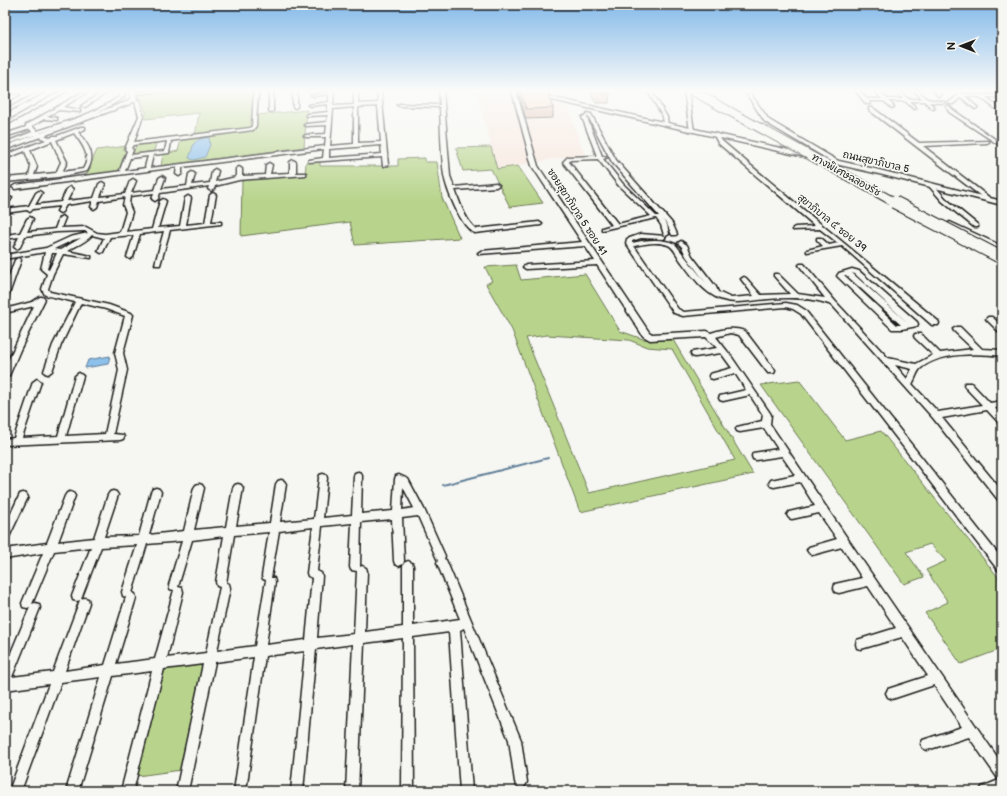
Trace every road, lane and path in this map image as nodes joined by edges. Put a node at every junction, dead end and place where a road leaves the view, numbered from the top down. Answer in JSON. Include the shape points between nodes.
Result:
{"nodes":[{"id":1,"x":30,"y":127,"type":"edge"},
{"id":2,"x":48,"y":127,"type":"edge"},
{"id":3,"x":49,"y":127,"type":"edge"},
{"id":4,"x":138,"y":127,"type":"edge"},
{"id":5,"x":254,"y":127,"type":"edge"},
{"id":6,"x":330,"y":127,"type":"edge"},
{"id":7,"x":356,"y":127,"type":"edge"},
{"id":8,"x":382,"y":127,"type":"edge"},
{"id":9,"x":443,"y":127,"type":"edge"},
{"id":10,"x":524,"y":127,"type":"edge"},
{"id":11,"x":588,"y":127,"type":"edge"},
{"id":12,"x":596,"y":127,"type":"edge"},
{"id":13,"x":674,"y":127,"type":"edge"},
{"id":14,"x":691,"y":127,"type":"edge"},
{"id":15,"x":759,"y":127,"type":"edge"},
{"id":16,"x":769,"y":127,"type":"edge"},
{"id":17,"x":777,"y":127,"type":"edge"},
{"id":18,"x":895,"y":127,"type":"edge"},
{"id":19,"x":975,"y":127,"type":"edge"},
{"id":20,"x":83,"y":128,"type":"dead end"},
{"id":21,"x":38,"y":131,"type":"junction"},
{"id":22,"x":75,"y":131,"type":"junction"},
{"id":23,"x":692,"y":132,"type":"junction"},
{"id":24,"x":329,"y":135,"type":"junction"},
{"id":25,"x":5,"y":136,"type":"edge"},
{"id":26,"x":306,"y":136,"type":"dead end"},
{"id":27,"x":717,"y":137,"type":"junction"},
{"id":28,"x":792,"y":137,"type":"junction"},
{"id":29,"x":53,"y":139,"type":"junction"},
{"id":30,"x":169,"y":142,"type":"dead end"},
{"id":31,"x":987,"y":142,"type":"dead end"},
{"id":32,"x":383,"y":143,"type":"junction"},
{"id":33,"x":7,"y":145,"type":"edge"},
{"id":34,"x":356,"y":145,"type":"junction"},
{"id":35,"x":918,"y":145,"type":"junction"},
{"id":36,"x":1002,"y":146,"type":"edge"},
{"id":37,"x":131,"y":147,"type":"junction"},
{"id":38,"x":327,"y":147,"type":"junction"},
{"id":39,"x":27,"y":148,"type":"junction"},
{"id":40,"x":290,"y":151,"type":"junction"},
{"id":41,"x":609,"y":153,"type":"junction"},
{"id":42,"x":152,"y":154,"type":"junction"},
{"id":43,"x":793,"y":154,"type":"junction"},
{"id":44,"x":384,"y":155,"type":"junction"},
{"id":45,"x":5,"y":157,"type":"edge"},
{"id":46,"x":127,"y":157,"type":"junction"},
{"id":47,"x":600,"y":157,"type":"junction"},
{"id":48,"x":236,"y":158,"type":"junction"},
{"id":49,"x":326,"y":159,"type":"junction"},
{"id":50,"x":821,"y":160,"type":"junction"},
{"id":51,"x":311,"y":161,"type":"dead end"},
{"id":52,"x":838,"y":163,"type":"junction"},
{"id":53,"x":180,"y":165,"type":"junction"},
{"id":54,"x":269,"y":165,"type":"dead end"},
{"id":55,"x":385,"y":165,"type":"dead end"},
{"id":56,"x":148,"y":167,"type":"dead end"},
{"id":57,"x":123,"y":170,"type":"dead end"},
{"id":58,"x":137,"y":171,"type":"junction"},
{"id":59,"x":215,"y":171,"type":"dead end"},
{"id":60,"x":179,"y":174,"type":"dead end"},
{"id":61,"x":192,"y":174,"type":"dead end"},
{"id":62,"x":292,"y":174,"type":"junction"},
{"id":63,"x":304,"y":174,"type":"dead end"},
{"id":64,"x":58,"y":175,"type":"junction"},
{"id":65,"x":267,"y":176,"type":"junction"},
{"id":66,"x":31,"y":178,"type":"junction"},
{"id":67,"x":162,"y":178,"type":"dead end"},
{"id":68,"x":239,"y":178,"type":"junction"},
{"id":69,"x":5,"y":180,"type":"edge"},
{"id":70,"x":102,"y":184,"type":"dead end"},
{"id":71,"x":212,"y":184,"type":"junction"},
{"id":72,"x":496,"y":185,"type":"dead end"},
{"id":73,"x":930,"y":185,"type":"junction"},
{"id":74,"x":15,"y":187,"type":"dead end"},
{"id":75,"x":187,"y":187,"type":"junction"},
{"id":76,"x":70,"y":189,"type":"dead end"},
{"id":77,"x":451,"y":189,"type":"junction"},
{"id":78,"x":158,"y":191,"type":"junction"},
{"id":79,"x":39,"y":193,"type":"dead end"},
{"id":80,"x":128,"y":194,"type":"junction"},
{"id":81,"x":9,"y":198,"type":"dead end"},
{"id":82,"x":98,"y":198,"type":"junction"},
{"id":83,"x":155,"y":199,"type":"dead end"},
{"id":84,"x":988,"y":199,"type":"junction"},
{"id":85,"x":163,"y":201,"type":"dead end"},
{"id":86,"x":64,"y":203,"type":"junction"},
{"id":87,"x":1002,"y":203,"type":"edge"},
{"id":88,"x":5,"y":204,"type":"edge"},
{"id":89,"x":31,"y":207,"type":"junction"},
{"id":90,"x":94,"y":207,"type":"dead end"},
{"id":91,"x":5,"y":211,"type":"edge"},
{"id":92,"x":60,"y":212,"type":"dead end"},
{"id":93,"x":62,"y":218,"type":"dead end"},
{"id":94,"x":219,"y":223,"type":"dead end"},
{"id":95,"x":539,"y":224,"type":"dead end"},
{"id":96,"x":208,"y":225,"type":"junction"},
{"id":97,"x":616,"y":226,"type":"junction"},
{"id":98,"x":976,"y":226,"type":"dead end"},
{"id":99,"x":820,"y":227,"type":"junction"},
{"id":100,"x":183,"y":228,"type":"junction"},
{"id":101,"x":604,"y":229,"type":"dead end"},
{"id":102,"x":795,"y":229,"type":"dead end"},
{"id":103,"x":56,"y":230,"type":"junction"},
{"id":104,"x":166,"y":230,"type":"junction"},
{"id":105,"x":154,"y":231,"type":"junction"},
{"id":106,"x":90,"y":234,"type":"junction"},
{"id":107,"x":138,"y":234,"type":"junction"},
{"id":108,"x":674,"y":234,"type":"junction"},
{"id":109,"x":22,"y":235,"type":"junction"},
{"id":110,"x":122,"y":235,"type":"junction"},
{"id":111,"x":108,"y":236,"type":"junction"},
{"id":112,"x":664,"y":236,"type":"junction"},
{"id":113,"x":5,"y":237,"type":"edge"},
{"id":114,"x":51,"y":238,"type":"dead end"},
{"id":115,"x":819,"y":239,"type":"dead end"},
{"id":116,"x":75,"y":240,"type":"junction"},
{"id":117,"x":681,"y":243,"type":"junction"},
{"id":118,"x":586,"y":244,"type":"junction"},
{"id":119,"x":669,"y":244,"type":"junction"},
{"id":120,"x":843,"y":244,"type":"junction"},
{"id":121,"x":631,"y":245,"type":"junction"},
{"id":122,"x":17,"y":246,"type":"dead end"},
{"id":123,"x":828,"y":247,"type":"junction"},
{"id":124,"x":48,"y":250,"type":"junction"},
{"id":125,"x":40,"y":251,"type":"junction"},
{"id":126,"x":101,"y":251,"type":"dead end"},
{"id":127,"x":809,"y":251,"type":"dead end"},
{"id":128,"x":1002,"y":251,"type":"edge"},
{"id":129,"x":5,"y":252,"type":"edge"},
{"id":130,"x":61,"y":252,"type":"junction"},
{"id":131,"x":481,"y":253,"type":"dead end"},
{"id":132,"x":5,"y":256,"type":"edge"},
{"id":133,"x":89,"y":257,"type":"dead end"},
{"id":134,"x":130,"y":257,"type":"dead end"},
{"id":135,"x":685,"y":257,"type":"junction"},
{"id":136,"x":1002,"y":259,"type":"edge"},
{"id":137,"x":18,"y":260,"type":"dead end"},
{"id":138,"x":597,"y":263,"type":"junction"},
{"id":139,"x":158,"y":264,"type":"dead end"},
{"id":140,"x":802,"y":265,"type":"dead end"},
{"id":141,"x":526,"y":267,"type":"dead end"},
{"id":142,"x":847,"y":272,"type":"junction"},
{"id":143,"x":50,"y":274,"type":"junction"},
{"id":144,"x":776,"y":275,"type":"dead end"},
{"id":145,"x":744,"y":279,"type":"dead end"},
{"id":146,"x":50,"y":294,"type":"junction"},
{"id":147,"x":901,"y":294,"type":"junction"},
{"id":148,"x":796,"y":296,"type":"junction"},
{"id":149,"x":5,"y":297,"type":"edge"},
{"id":150,"x":885,"y":297,"type":"junction"},
{"id":151,"x":760,"y":298,"type":"junction"},
{"id":152,"x":40,"y":300,"type":"junction"},
{"id":153,"x":79,"y":300,"type":"junction"},
{"id":154,"x":878,"y":300,"type":"junction"},
{"id":155,"x":834,"y":303,"type":"junction"},
{"id":156,"x":870,"y":303,"type":"junction"},
{"id":157,"x":5,"y":311,"type":"edge"},
{"id":158,"x":990,"y":319,"type":"dead end"},
{"id":159,"x":935,"y":323,"type":"dead end"},
{"id":160,"x":907,"y":326,"type":"junction"},
{"id":161,"x":957,"y":329,"type":"dead end"},
{"id":162,"x":1002,"y":330,"type":"edge"},
{"id":163,"x":711,"y":336,"type":"junction"},
{"id":164,"x":918,"y":336,"type":"dead end"},
{"id":165,"x":723,"y":350,"type":"junction"},
{"id":166,"x":980,"y":351,"type":"junction"},
{"id":167,"x":1002,"y":353,"type":"edge"},
{"id":168,"x":695,"y":354,"type":"dead end"},
{"id":169,"x":938,"y":356,"type":"junction"},
{"id":170,"x":888,"y":361,"type":"junction"},
{"id":171,"x":917,"y":366,"type":"junction"},
{"id":172,"x":736,"y":370,"type":"junction"},
{"id":173,"x":48,"y":371,"type":"dead end"},
{"id":174,"x":771,"y":371,"type":"dead end"},
{"id":175,"x":6,"y":376,"type":"edge"},
{"id":176,"x":79,"y":376,"type":"dead end"},
{"id":177,"x":713,"y":376,"type":"dead end"},
{"id":178,"x":37,"y":382,"type":"dead end"},
{"id":179,"x":908,"y":384,"type":"junction"},
{"id":180,"x":968,"y":385,"type":"dead end"},
{"id":181,"x":752,"y":392,"type":"junction"},
{"id":182,"x":723,"y":398,"type":"dead end"},
{"id":183,"x":1002,"y":404,"type":"edge"},
{"id":184,"x":989,"y":407,"type":"junction"},
{"id":185,"x":936,"y":416,"type":"junction"},
{"id":186,"x":1002,"y":420,"type":"edge"},
{"id":187,"x":766,"y":424,"type":"junction"},
{"id":188,"x":740,"y":429,"type":"dead end"},
{"id":189,"x":108,"y":437,"type":"junction"},
{"id":190,"x":120,"y":437,"type":"dead end"},
{"id":191,"x":61,"y":439,"type":"junction"},
{"id":192,"x":17,"y":441,"type":"junction"},
{"id":193,"x":5,"y":442,"type":"edge"},
{"id":194,"x":785,"y":452,"type":"junction"},
{"id":195,"x":756,"y":456,"type":"dead end"},
{"id":196,"x":358,"y":476,"type":"dead end"},
{"id":197,"x":322,"y":478,"type":"dead end"},
{"id":198,"x":802,"y":478,"type":"junction"},
{"id":199,"x":281,"y":484,"type":"dead end"},
{"id":200,"x":774,"y":484,"type":"dead end"},
{"id":201,"x":199,"y":488,"type":"dead end"},
{"id":202,"x":238,"y":488,"type":"dead end"},
{"id":203,"x":156,"y":492,"type":"dead end"},
{"id":204,"x":70,"y":496,"type":"dead end"},
{"id":205,"x":113,"y":496,"type":"dead end"},
{"id":206,"x":23,"y":497,"type":"dead end"},
{"id":207,"x":1002,"y":498,"type":"edge"},
{"id":208,"x":822,"y":508,"type":"junction"},
{"id":209,"x":421,"y":512,"type":"junction"},
{"id":210,"x":397,"y":515,"type":"junction"},
{"id":211,"x":792,"y":515,"type":"dead end"},
{"id":212,"x":356,"y":519,"type":"junction"},
{"id":213,"x":318,"y":523,"type":"junction"},
{"id":214,"x":275,"y":526,"type":"junction"},
{"id":215,"x":230,"y":532,"type":"junction"},
{"id":216,"x":5,"y":536,"type":"edge"},
{"id":217,"x":188,"y":536,"type":"junction"},
{"id":218,"x":144,"y":540,"type":"junction"},
{"id":219,"x":98,"y":541,"type":"junction"},
{"id":220,"x":844,"y":542,"type":"junction"},
{"id":221,"x":52,"y":546,"type":"junction"},
{"id":222,"x":812,"y":550,"type":"dead end"},
{"id":223,"x":5,"y":554,"type":"edge"},
{"id":224,"x":1002,"y":567,"type":"edge"},
{"id":225,"x":870,"y":581,"type":"junction"},
{"id":226,"x":839,"y":588,"type":"dead end"},
{"id":227,"x":467,"y":622,"type":"junction"},
{"id":228,"x":454,"y":626,"type":"junction"},
{"id":229,"x":904,"y":631,"type":"junction"},
{"id":230,"x":408,"y":632,"type":"junction"},
{"id":231,"x":359,"y":638,"type":"junction"},
{"id":232,"x":311,"y":644,"type":"junction"},
{"id":233,"x":861,"y":644,"type":"dead end"},
{"id":234,"x":261,"y":651,"type":"junction"},
{"id":235,"x":210,"y":657,"type":"junction"},
{"id":236,"x":160,"y":664,"type":"junction"},
{"id":237,"x":108,"y":671,"type":"junction"},
{"id":238,"x":56,"y":677,"type":"junction"},
{"id":239,"x":937,"y":679,"type":"junction"},
{"id":240,"x":5,"y":681,"type":"edge"},
{"id":241,"x":5,"y":684,"type":"edge"},
{"id":242,"x":892,"y":693,"type":"dead end"},
{"id":243,"x":972,"y":730,"type":"junction"},
{"id":244,"x":927,"y":744,"type":"dead end"},
{"id":245,"x":1002,"y":776,"type":"edge"},
{"id":246,"x":521,"y":782,"type":"dead end"},
{"id":247,"x":1002,"y":785,"type":"edge"},
{"id":248,"x":15,"y":791,"type":"edge"},
{"id":249,"x":72,"y":791,"type":"edge"},
{"id":250,"x":127,"y":791,"type":"edge"},
{"id":251,"x":182,"y":791,"type":"edge"},
{"id":252,"x":240,"y":791,"type":"edge"},
{"id":253,"x":297,"y":791,"type":"edge"},
{"id":254,"x":352,"y":791,"type":"edge"},
{"id":255,"x":408,"y":791,"type":"edge"},
{"id":256,"x":466,"y":791,"type":"edge"},
{"id":257,"x":986,"y":791,"type":"edge"}],
"edges":[{"from":1,"to":21,"type":"street"},
{"from":2,"to":21,"type":"main road"},
{"from":3,"to":21,"type":"street"},
{"from":4,"to":37,"type":"street"},
{"from":5,"to":37,"type":"street"},
{"from":6,"to":24,"type":"street"},
{"from":7,"to":34,"type":"street"},
{"from":8,"to":32,"type":"street"},
{"from":9,"to":77,"type":"street","via":[[447,176]]},
{"from":10,"to":118,"type":"street","name":"ซอยสุขาภิบาล 5 ซอย 41","via":[[535,166]]},
{"from":11,"to":47,"type":"street"},
{"from":12,"to":41,"type":"street"},
{"from":13,"to":23,"type":"main road","name":"ถนนสุขาภิบาล 5"},
{"from":14,"to":23,"type":"street"},
{"from":15,"to":136,"type":"highway","name":"ทางพิเศษฉลองรัช","bridge":true},
{"from":16,"to":128,"type":"highway","name":"ทางพิเศษฉลองรัช"},
{"from":17,"to":28,"type":"street"},
{"from":18,"to":35,"type":"street"},
{"from":19,"to":36,"type":"street"},
{"from":20,"to":22,"type":"street"},
{"from":21,"to":25,"type":"street"},
{"from":21,"to":29,"type":"street"},
{"from":21,"to":33,"type":"main road"},
{"from":22,"to":29,"type":"street"},
{"from":22,"to":64,"type":"street","via":[[88,150],[90,162],[88,167],[77,172]]},
{"from":23,"to":27,"type":"main road","name":"ถนนสุขาภิบาล 5"},
{"from":24,"to":26,"type":"street"},
{"from":24,"to":38,"type":"street"},
{"from":27,"to":43,"type":"main road","name":"ถนนสุขาภิบาล 5"},
{"from":27,"to":99,"type":"street","name":"สุขาภิบาล ๕ ซอย 39","via":[[756,174]]},
{"from":28,"to":43,"type":"street"},
{"from":28,"to":52,"type":"street"},
{"from":29,"to":39,"type":"street"},
{"from":29,"to":64,"type":"street","via":[[64,162]]},
{"from":30,"to":42,"type":"street","via":[[167,152]]},
{"from":31,"to":35,"type":"street"},
{"from":32,"to":34,"type":"street"},
{"from":32,"to":44,"type":"street"},
{"from":34,"to":38,"type":"street"},
{"from":35,"to":84,"type":"street"},
{"from":37,"to":46,"type":"street"},
{"from":38,"to":40,"type":"street"},
{"from":38,"to":49,"type":"street"},
{"from":39,"to":45,"type":"street"},
{"from":39,"to":66,"type":"street","via":[[34,167]]},
{"from":40,"to":48,"type":"street"},
{"from":40,"to":62,"type":"street"},
{"from":41,"to":47,"type":"street"},
{"from":41,"to":108,"type":"street","via":[[670,224]]},
{"from":41,"to":112,"type":"street","via":[[610,161],[664,224]]},
{"from":42,"to":46,"type":"street"},
{"from":42,"to":56,"type":"street"},
{"from":43,"to":50,"type":"main road","name":"ถนนสุขาภิบาล 5"},
{"from":44,"to":49,"type":"street"},
{"from":44,"to":55,"type":"street"},
{"from":46,"to":57,"type":"street"},
{"from":47,"to":97,"type":"street","via":[[568,158],[566,162]]},
{"from":47,"to":97,"type":"street","via":[[621,185],[654,217]]},
{"from":48,"to":53,"type":"street"},
{"from":48,"to":68,"type":"street"},
{"from":49,"to":51,"type":"street"},
{"from":50,"to":52,"type":"main road","name":"ถนนสุขาภิบาล 5"},
{"from":50,"to":136,"type":"street","via":[[830,169],[879,196]]},
{"from":52,"to":73,"type":"main road","name":"ถนนสุขาภิบาล 5"},
{"from":53,"to":58,"type":"street"},
{"from":53,"to":60,"type":"street"},
{"from":54,"to":65,"type":"street"},
{"from":58,"to":74,"type":"street"},
{"from":58,"to":80,"type":"street"},
{"from":59,"to":71,"type":"street"},
{"from":61,"to":75,"type":"street"},
{"from":62,"to":63,"type":"street"},
{"from":62,"to":65,"type":"street"},
{"from":64,"to":66,"type":"street"},
{"from":65,"to":68,"type":"street"},
{"from":66,"to":69,"type":"street"},
{"from":67,"to":78,"type":"street"},
{"from":68,"to":71,"type":"street"},
{"from":70,"to":82,"type":"street"},
{"from":71,"to":75,"type":"street"},
{"from":71,"to":96,"type":"street"},
{"from":72,"to":77,"type":"street"},
{"from":73,"to":84,"type":"main road","name":"ถนนสุขาภิบาล 5"},
{"from":73,"to":98,"type":"street"},
{"from":75,"to":78,"type":"street"},
{"from":75,"to":100,"type":"street"},
{"from":76,"to":86,"type":"street"},
{"from":77,"to":95,"type":"street","via":[[469,226],[475,231]]},
{"from":78,"to":80,"type":"street"},
{"from":78,"to":83,"type":"street"},
{"from":79,"to":89,"type":"street"},
{"from":80,"to":82,"type":"street"},
{"from":80,"to":110,"type":"street","via":[[126,205],[130,212]]},
{"from":81,"to":88,"type":"street"},
{"from":82,"to":86,"type":"street"},
{"from":82,"to":90,"type":"street"},
{"from":84,"to":87,"type":"main road","name":"ถนนสุขาภิบาล 5"},
{"from":85,"to":105,"type":"street"},
{"from":86,"to":89,"type":"street"},
{"from":86,"to":92,"type":"street"},
{"from":89,"to":91,"type":"street"},
{"from":89,"to":109,"type":"street"},
{"from":93,"to":103,"type":"street"},
{"from":94,"to":96,"type":"street"},
{"from":96,"to":100,"type":"street"},
{"from":97,"to":101,"type":"street"},
{"from":99,"to":102,"type":"street"},
{"from":99,"to":120,"type":"street","name":"สุขาภิบาล ๕ ซอย 39"},
{"from":100,"to":104,"type":"street"},
{"from":103,"to":106,"type":"street","via":[[86,229]]},
{"from":103,"to":109,"type":"street"},
{"from":103,"to":114,"type":"street"},
{"from":104,"to":105,"type":"street"},
{"from":104,"to":139,"type":"street"},
{"from":105,"to":107,"type":"street"},
{"from":106,"to":111,"type":"street"},
{"from":106,"to":116,"type":"street"},
{"from":107,"to":110,"type":"street"},
{"from":107,"to":134,"type":"street"},
{"from":108,"to":112,"type":"street"},
{"from":108,"to":117,"type":"street","via":[[681,237]]},
{"from":109,"to":113,"type":"street"},
{"from":109,"to":122,"type":"street"},
{"from":110,"to":111,"type":"street"},
{"from":111,"to":126,"type":"street"},
{"from":112,"to":119,"type":"street"},
{"from":112,"to":121,"type":"street","via":[[632,238],[629,240]]},
{"from":115,"to":123,"type":"street"},
{"from":116,"to":124,"type":"street"},
{"from":116,"to":130,"type":"street"},
{"from":117,"to":119,"type":"street"},
{"from":117,"to":135,"type":"street","via":[[685,246]]},
{"from":118,"to":131,"type":"street"},
{"from":118,"to":138,"type":"street","name":"ซอยสุขาภิบาล 5 ซอย 41"},
{"from":119,"to":121,"type":"street","via":[[651,241]]},
{"from":119,"to":135,"type":"street","via":[[676,247]]},
{"from":120,"to":123,"type":"street"},
{"from":120,"to":147,"type":"street","name":"สุขาภิบาล ๕ ซอย 39"},
{"from":121,"to":224,"type":"street","via":[[676,311],[683,314],[786,305],[803,312]]},
{"from":123,"to":127,"type":"street"},
{"from":124,"to":125,"type":"street"},
{"from":124,"to":130,"type":"street"},
{"from":124,"to":143,"type":"street","via":[[44,269]]},
{"from":125,"to":129,"type":"street","via":[[38,248]]},
{"from":125,"to":132,"type":"street"},
{"from":130,"to":133,"type":"street"},
{"from":130,"to":143,"type":"street"},
{"from":135,"to":151,"type":"street","via":[[708,290],[715,295],[731,300]]},
{"from":137,"to":149,"type":"street"},
{"from":138,"to":141,"type":"street"},
{"from":138,"to":163,"type":"street","name":"ซอยสุขาภิบาล 5 ซอย 41","via":[[650,337],[707,334]]},
{"from":140,"to":155,"type":"street"},
{"from":142,"to":150,"type":"street","via":[[857,272]]},
{"from":142,"to":154,"type":"street"},
{"from":142,"to":156,"type":"street","via":[[840,276]]},
{"from":143,"to":146,"type":"street","via":[[45,291]]},
{"from":144,"to":148,"type":"street"},
{"from":145,"to":151,"type":"street"},
{"from":146,"to":152,"type":"street"},
{"from":146,"to":153,"type":"street"},
{"from":147,"to":150,"type":"street"},
{"from":147,"to":159,"type":"street","name":"สุขาภิบาล ๕ ซอย 39"},
{"from":148,"to":151,"type":"street"},
{"from":148,"to":155,"type":"street","via":[[807,295]]},
{"from":150,"to":154,"type":"street"},
{"from":150,"to":160,"type":"street","via":[[914,324]]},
{"from":152,"to":157,"type":"street","via":[[34,304]]},
{"from":152,"to":175,"type":"street"},
{"from":153,"to":173,"type":"street"},
{"from":153,"to":189,"type":"street","via":[[116,309],[129,315],[119,353],[123,370]]},
{"from":154,"to":156,"type":"street"},
{"from":154,"to":160,"type":"street"},
{"from":155,"to":170,"type":"street"},
{"from":156,"to":160,"type":"street","via":[[895,327]]},
{"from":158,"to":162,"type":"street"},
{"from":161,"to":166,"type":"street"},
{"from":163,"to":165,"type":"street"},
{"from":163,"to":174,"type":"street","via":[[729,330],[742,333]]},
{"from":164,"to":169,"type":"street"},
{"from":165,"to":168,"type":"street"},
{"from":165,"to":172,"type":"street"},
{"from":166,"to":167,"type":"street"},
{"from":166,"to":169,"type":"street"},
{"from":169,"to":171,"type":"street"},
{"from":170,"to":171,"type":"street"},
{"from":170,"to":179,"type":"street"},
{"from":171,"to":179,"type":"street"},
{"from":172,"to":177,"type":"street"},
{"from":172,"to":181,"type":"street"},
{"from":176,"to":191,"type":"street"},
{"from":178,"to":192,"type":"street"},
{"from":179,"to":185,"type":"street"},
{"from":180,"to":184,"type":"street"},
{"from":181,"to":182,"type":"street"},
{"from":181,"to":187,"type":"street","via":[[767,415]]},
{"from":183,"to":184,"type":"street"},
{"from":184,"to":185,"type":"street"},
{"from":184,"to":186,"type":"street"},
{"from":185,"to":207,"type":"street"},
{"from":187,"to":188,"type":"street"},
{"from":187,"to":194,"type":"street"},
{"from":189,"to":190,"type":"street"},
{"from":189,"to":191,"type":"street"},
{"from":191,"to":192,"type":"street"},
{"from":192,"to":193,"type":"street"},
{"from":194,"to":195,"type":"street"},
{"from":194,"to":198,"type":"street"},
{"from":196,"to":212,"type":"street"},
{"from":197,"to":213,"type":"street"},
{"from":198,"to":200,"type":"street"},
{"from":198,"to":208,"type":"street"},
{"from":199,"to":214,"type":"street"},
{"from":201,"to":217,"type":"street"},
{"from":202,"to":215,"type":"street"},
{"from":203,"to":218,"type":"street"},
{"from":204,"to":221,"type":"street"},
{"from":205,"to":219,"type":"street"},
{"from":206,"to":216,"type":"street"},
{"from":208,"to":211,"type":"street"},
{"from":208,"to":220,"type":"street"},
{"from":209,"to":210,"type":"street"},
{"from":209,"to":210,"type":"street","via":[[405,482],[399,480]]},
{"from":209,"to":227,"type":"street"},
{"from":210,"to":212,"type":"street"},
{"from":210,"to":230,"type":"street"},
{"from":212,"to":213,"type":"street"},
{"from":212,"to":231,"type":"street"},
{"from":213,"to":214,"type":"street"},
{"from":213,"to":232,"type":"street"},
{"from":214,"to":215,"type":"street"},
{"from":214,"to":234,"type":"street"},
{"from":215,"to":217,"type":"street"},
{"from":215,"to":235,"type":"street"},
{"from":217,"to":218,"type":"street"},
{"from":217,"to":236,"type":"street"},
{"from":218,"to":219,"type":"street"},
{"from":218,"to":237,"type":"street"},
{"from":219,"to":221,"type":"street"},
{"from":219,"to":238,"type":"street"},
{"from":220,"to":222,"type":"street"},
{"from":220,"to":225,"type":"street"},
{"from":221,"to":223,"type":"street"},
{"from":221,"to":240,"type":"street"},
{"from":225,"to":226,"type":"street"},
{"from":225,"to":229,"type":"street"},
{"from":227,"to":228,"type":"street"},
{"from":227,"to":246,"type":"street","via":[[515,740]]},
{"from":228,"to":230,"type":"street"},
{"from":228,"to":256,"type":"street"},
{"from":229,"to":233,"type":"street"},
{"from":229,"to":239,"type":"street"},
{"from":230,"to":231,"type":"street"},
{"from":230,"to":255,"type":"street"},
{"from":231,"to":232,"type":"street"},
{"from":231,"to":254,"type":"street"},
{"from":232,"to":234,"type":"street"},
{"from":232,"to":253,"type":"street"},
{"from":234,"to":235,"type":"street"},
{"from":234,"to":252,"type":"street"},
{"from":235,"to":236,"type":"street"},
{"from":235,"to":251,"type":"street"},
{"from":236,"to":237,"type":"street"},
{"from":236,"to":250,"type":"street"},
{"from":237,"to":238,"type":"street"},
{"from":237,"to":249,"type":"street"},
{"from":238,"to":241,"type":"street"},
{"from":238,"to":248,"type":"street"},
{"from":239,"to":242,"type":"street"},
{"from":239,"to":243,"type":"street"},
{"from":243,"to":244,"type":"street"},
{"from":243,"to":245,"type":"street"},
{"from":247,"to":257,"type":"street"}]}
